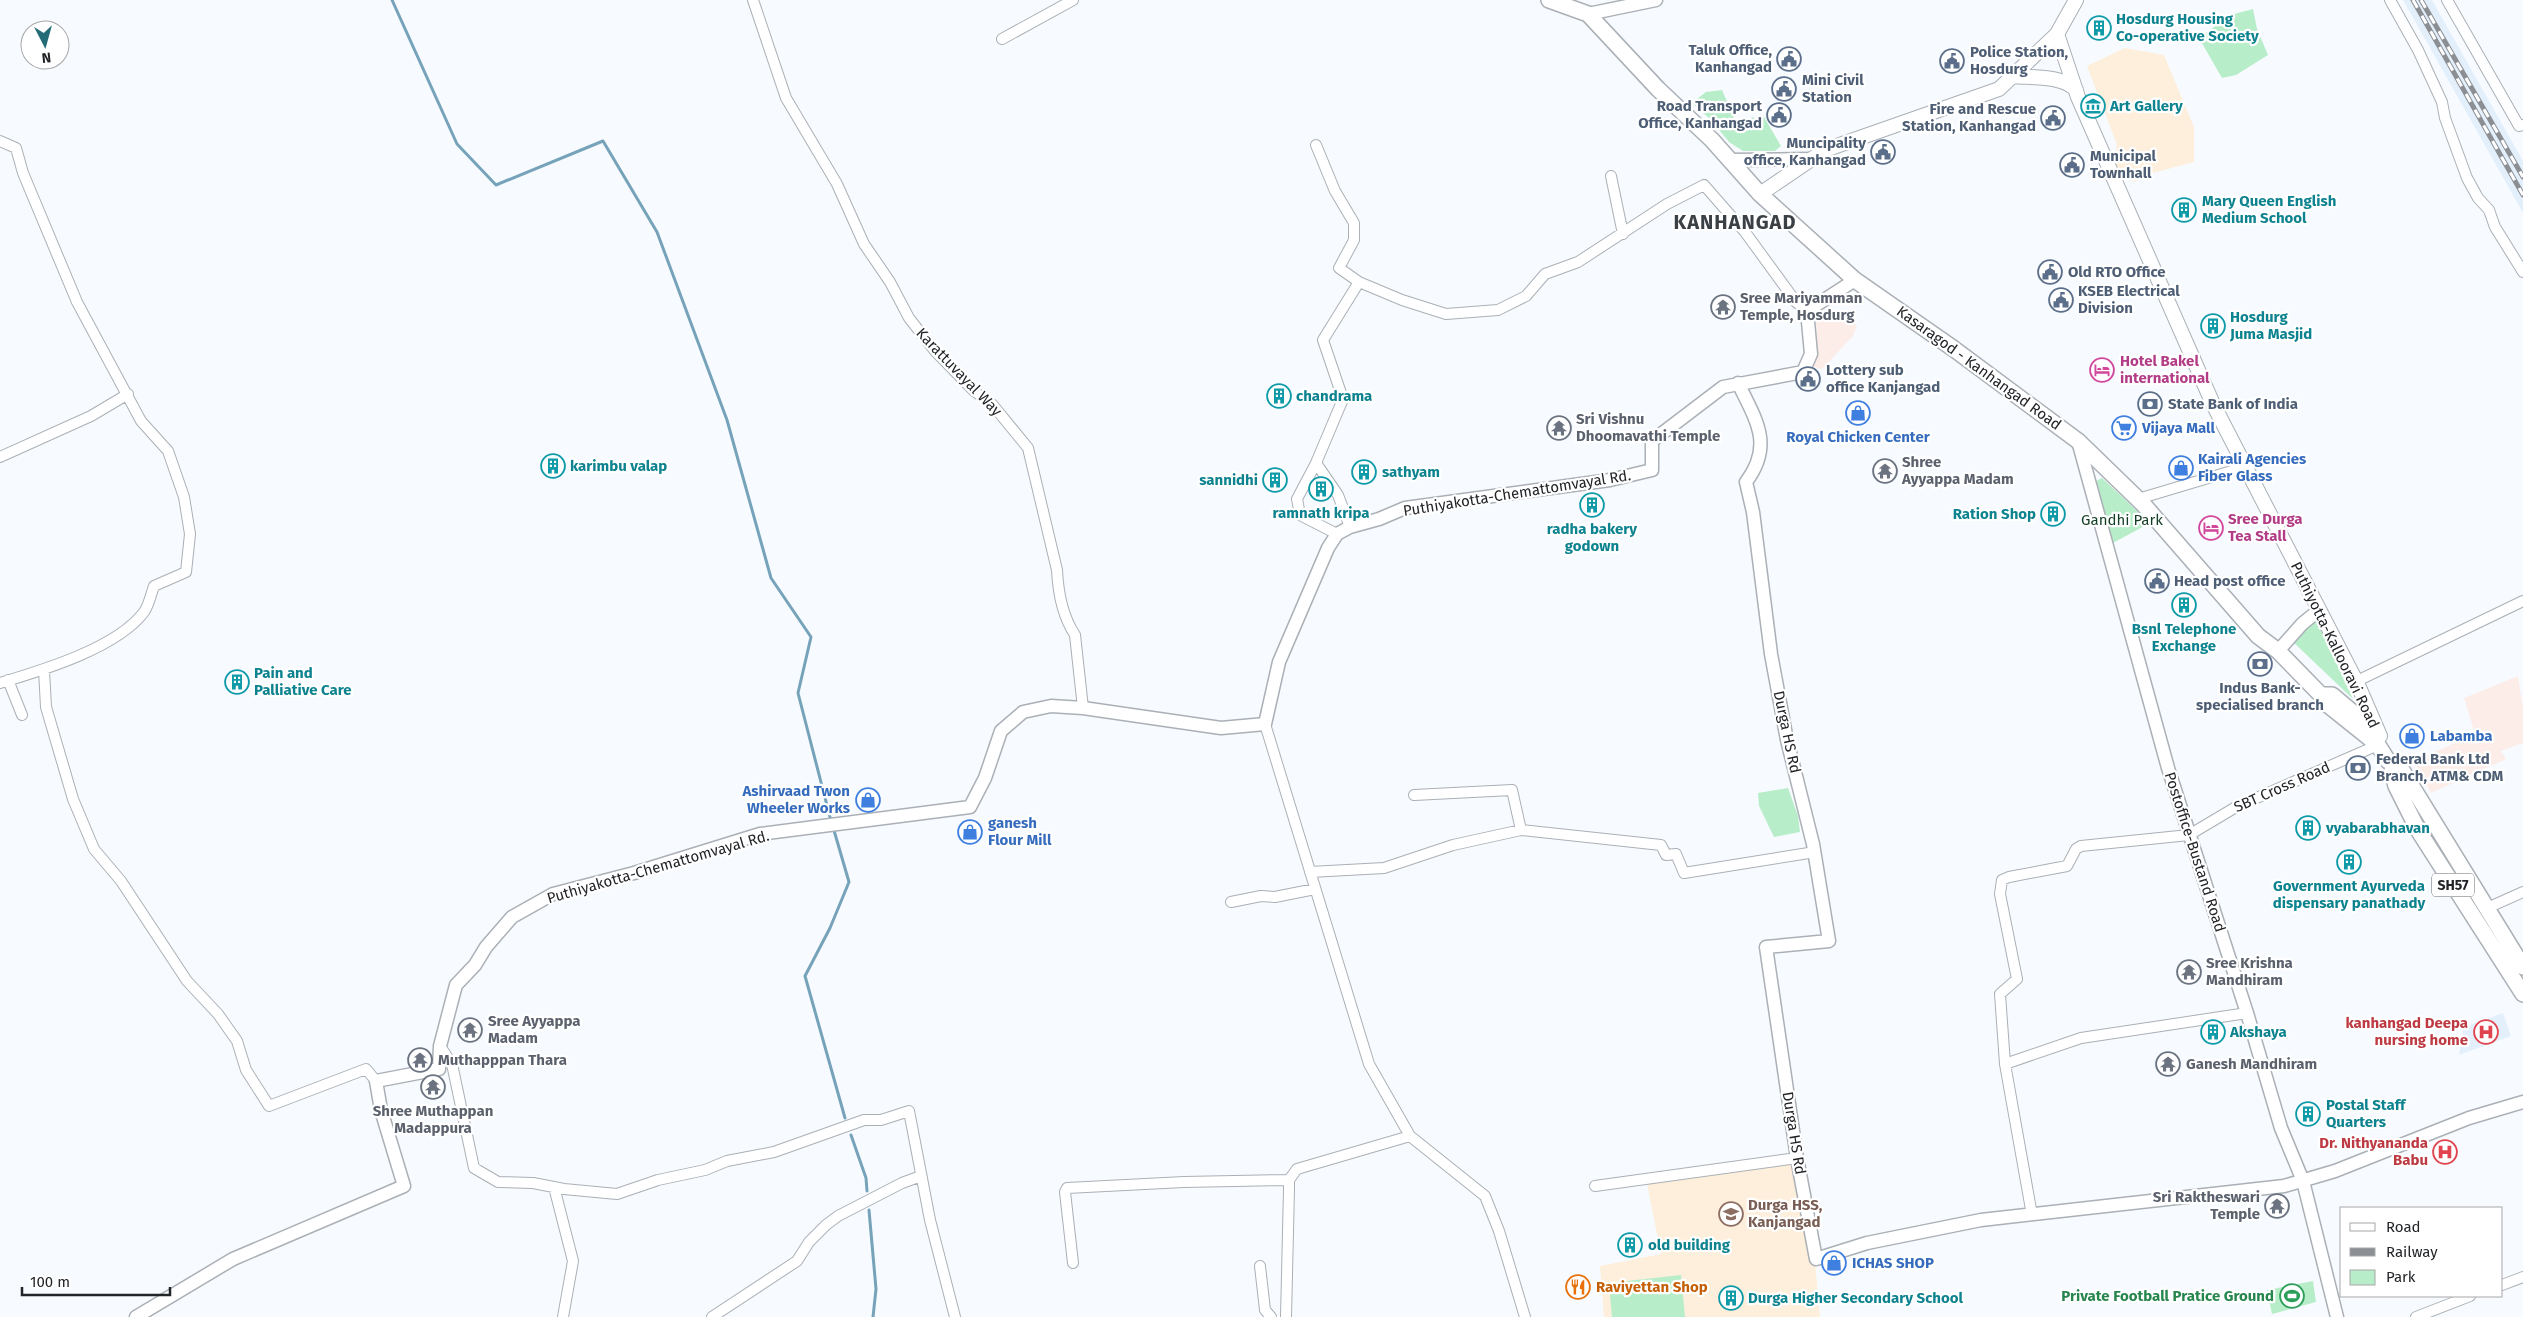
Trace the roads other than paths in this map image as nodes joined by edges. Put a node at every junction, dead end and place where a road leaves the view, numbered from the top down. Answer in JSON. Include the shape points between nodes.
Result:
{"nodes":[{"id":1,"x":753,"y":0,"type":"edge"},
{"id":2,"x":1073,"y":0,"type":"edge"},
{"id":3,"x":1549,"y":0,"type":"edge"},
{"id":4,"x":1656,"y":0,"type":"edge"},
{"id":5,"x":2076,"y":0,"type":"edge"},
{"id":6,"x":2390,"y":0,"type":"edge"},
{"id":7,"x":2447,"y":0,"type":"edge"},
{"id":8,"x":1588,"y":14,"type":"junction"},
{"id":9,"x":2058,"y":34,"type":"junction"},
{"id":10,"x":1002,"y":39,"type":"dead end"},
{"id":11,"x":2013,"y":76,"type":"junction"},
{"id":12,"x":2076,"y":90,"type":"junction"},
{"id":13,"x":2523,"y":125,"type":"edge"},
{"id":14,"x":0,"y":141,"type":"edge"},
{"id":15,"x":1316,"y":144,"type":"dead end"},
{"id":16,"x":1812,"y":159,"type":"junction"},
{"id":17,"x":1730,"y":160,"type":"junction"},
{"id":18,"x":1611,"y":176,"type":"dead end"},
{"id":19,"x":1760,"y":194,"type":"junction"},
{"id":20,"x":1623,"y":234,"type":"junction"},
{"id":21,"x":2523,"y":272,"type":"edge"},
{"id":22,"x":1855,"y":280,"type":"junction"},
{"id":23,"x":1359,"y":282,"type":"junction"},
{"id":24,"x":1808,"y":311,"type":"junction"},
{"id":25,"x":1738,"y":383,"type":"junction"},
{"id":26,"x":128,"y":394,"type":"junction"},
{"id":27,"x":2078,"y":442,"type":"junction"},
{"id":28,"x":0,"y":457,"type":"edge"},
{"id":29,"x":1316,"y":463,"type":"junction"},
{"id":30,"x":2245,"y":467,"type":"junction"},
{"id":31,"x":2138,"y":499,"type":"junction"},
{"id":32,"x":1350,"y":527,"type":"junction"},
{"id":33,"x":1337,"y":534,"type":"junction"},
{"id":34,"x":2523,"y":602,"type":"edge"},
{"id":35,"x":2319,"y":610,"type":"junction"},
{"id":36,"x":2278,"y":651,"type":"junction"},
{"id":37,"x":44,"y":670,"type":"junction"},
{"id":38,"x":4,"y":681,"type":"edge"},
{"id":39,"x":2357,"y":681,"type":"junction"},
{"id":40,"x":1083,"y":708,"type":"junction"},
{"id":41,"x":22,"y":715,"type":"dead end"},
{"id":42,"x":1265,"y":724,"type":"junction"},
{"id":43,"x":2378,"y":741,"type":"junction"},
{"id":44,"x":2394,"y":764,"type":"junction"},
{"id":45,"x":1414,"y":795,"type":"dead end"},
{"id":46,"x":1521,"y":830,"type":"junction"},
{"id":47,"x":2190,"y":835,"type":"junction"},
{"id":48,"x":1814,"y":852,"type":"junction"},
{"id":49,"x":1310,"y":872,"type":"junction"},
{"id":50,"x":1315,"y":889,"type":"junction"},
{"id":51,"x":2523,"y":892,"type":"edge"},
{"id":52,"x":1231,"y":902,"type":"dead end"},
{"id":53,"x":2485,"y":909,"type":"junction"},
{"id":54,"x":2523,"y":967,"type":"edge"},
{"id":55,"x":2523,"y":994,"type":"edge"},
{"id":56,"x":2248,"y":1013,"type":"junction"},
{"id":57,"x":440,"y":1046,"type":"junction"},
{"id":58,"x":2006,"y":1064,"type":"junction"},
{"id":59,"x":376,"y":1081,"type":"junction"},
{"id":60,"x":2523,"y":1102,"type":"edge"},
{"id":61,"x":1410,"y":1136,"type":"junction"},
{"id":62,"x":1797,"y":1158,"type":"junction"},
{"id":63,"x":921,"y":1176,"type":"junction"},
{"id":64,"x":1289,"y":1180,"type":"junction"},
{"id":65,"x":2304,"y":1181,"type":"junction"},
{"id":66,"x":1595,"y":1186,"type":"dead end"},
{"id":67,"x":554,"y":1187,"type":"junction"},
{"id":68,"x":2032,"y":1215,"type":"junction"},
{"id":69,"x":1073,"y":1263,"type":"dead end"},
{"id":70,"x":1260,"y":1266,"type":"dead end"},
{"id":71,"x":2523,"y":1277,"type":"edge"},
{"id":72,"x":2503,"y":1285,"type":"edge"},
{"id":73,"x":2467,"y":1297,"type":"edge"},
{"id":74,"x":136,"y":1317,"type":"edge"},
{"id":75,"x":563,"y":1317,"type":"edge"},
{"id":76,"x":712,"y":1317,"type":"edge"},
{"id":77,"x":955,"y":1317,"type":"edge"},
{"id":78,"x":1271,"y":1317,"type":"edge"},
{"id":79,"x":1286,"y":1317,"type":"edge"},
{"id":80,"x":1524,"y":1317,"type":"edge"},
{"id":81,"x":2338,"y":1317,"type":"edge"},
{"id":82,"x":2416,"y":1317,"type":"edge"}],
"edges":[{"from":1,"to":40,"type":"street","name":"Karattuvayal Way","via":[[786,98],[837,184],[864,244],[909,318],[935,351],[974,391],[992,404],[1028,448],[1057,570],[1058,589],[1075,635]]},
{"from":2,"to":10,"type":"street"},
{"from":3,"to":8,"type":"main road","name":"Kasaragod - Kanhangad Road"},
{"from":4,"to":8,"type":"street"},
{"from":5,"to":9,"type":"main road"},
{"from":6,"to":21,"type":"street","via":[[2442,102],[2467,178],[2489,210],[2495,227]]},
{"from":7,"to":13,"type":"street","via":[[2519,126]]},
{"from":8,"to":17,"type":"main road","name":"Kasaragod - Kanhangad Road"},
{"from":9,"to":11,"type":"main road"},
{"from":9,"to":12,"type":"main road","name":"Puthiyotta-Kallooravi Road"},
{"from":11,"to":12,"type":"main road","via":[[2070,83]]},
{"from":11,"to":16,"type":"main road","via":[[1999,89],[1825,150]]},
{"from":12,"to":30,"type":"main road","name":"Puthiyotta-Kallooravi Road","via":[[2190,354]]},
{"from":14,"to":26,"type":"street","via":[[16,148],[23,173],[77,302]]},
{"from":15,"to":23,"type":"street","via":[[1335,191],[1354,223],[1354,240],[1339,268]]},
{"from":16,"to":17,"type":"street"},
{"from":16,"to":19,"type":"main road"},
{"from":17,"to":19,"type":"main road","name":"Kasaragod - Kanhangad Road"},
{"from":18,"to":20,"type":"street"},
{"from":19,"to":22,"type":"main road","name":"Kasaragod - Kanhangad Road"},
{"from":20,"to":23,"type":"street","via":[[1578,262],[1544,274],[1526,296],[1498,310],[1446,314]]},
{"from":20,"to":24,"type":"street","via":[[1667,204],[1704,185],[1745,232],[1796,302]]},
{"from":22,"to":24,"type":"street"},
{"from":22,"to":27,"type":"main road","name":"Kasaragod - Kanhangad Road","via":[[1954,348]]},
{"from":23,"to":29,"type":"street","via":[[1323,340],[1344,399]]},
{"from":24,"to":25,"type":"street","name":"Puthiyakotta-Chemattomvayal Rd.","via":[[1811,354],[1803,372]]},
{"from":25,"to":32,"type":"street","name":"Puthiyakotta-Chemattomvayal Rd.","via":[[1723,387],[1652,441],[1652,470],[1610,480],[1406,508]]},
{"from":25,"to":48,"type":"street","name":"Durga HS Rd","via":[[1753,414],[1762,446],[1756,469],[1746,482],[1753,512],[1770,654]]},
{"from":26,"to":28,"type":"street","via":[[91,416]]},
{"from":26,"to":37,"type":"street","via":[[141,421],[168,451],[184,496],[190,534],[186,572],[154,586],[146,610],[112,640]]},
{"from":27,"to":31,"type":"main road","name":"Kasaragod - Kanhangad Road"},
{"from":27,"to":47,"type":"street","name":"Postoffice-Bustand Road","via":[[2140,672]]},
{"from":29,"to":32,"type":"street","via":[[1338,495]]},
{"from":29,"to":33,"type":"street","via":[[1297,500],[1300,515]]},
{"from":30,"to":31,"type":"street"},
{"from":30,"to":35,"type":"main road","name":"Puthiyotta-Kallooravi Road"},
{"from":31,"to":36,"type":"main road","name":"Kasaragod - Kanhangad Road","via":[[2258,636]]},
{"from":32,"to":33,"type":"street","name":"Puthiyakotta-Chemattomvayal Rd."},
{"from":33,"to":42,"type":"street","via":[[1279,662]]},
{"from":34,"to":39,"type":"street"},
{"from":35,"to":36,"type":"street"},
{"from":35,"to":39,"type":"main road","name":"Puthiyotta-Kallooravi Road"},
{"from":36,"to":43,"type":"main road","name":"Kasaragod - Kanhangad Road","via":[[2321,694],[2332,695]]},
{"from":37,"to":38,"type":"street"},
{"from":37,"to":59,"type":"street","via":[[46,708],[73,799],[94,849],[121,881],[188,981],[218,1014],[237,1042],[246,1070],[269,1106],[366,1069]]},
{"from":38,"to":41,"type":"street"},
{"from":39,"to":43,"type":"main road","name":"Puthiyotta-Kallooravi Road"},
{"from":40,"to":42,"type":"street","name":"Puthiyakotta-Chemattomvayal Rd.","via":[[1221,728]]},
{"from":40,"to":57,"type":"street","name":"Puthiyakotta-Chemattomvayal Rd.","via":[[1051,706],[1022,712],[1001,731],[985,778],[970,807],[760,834],[553,894],[512,917],[456,985]]},
{"from":42,"to":49,"type":"street"},
{"from":43,"to":44,"type":"main road","number":"SH57"},
{"from":43,"to":47,"type":"street","name":"SBT Cross Road","via":[[2236,807]]},
{"from":44,"to":53,"type":"main road"},
{"from":44,"to":55,"type":"main road","number":"SH57","via":[[2398,791],[2418,830]]},
{"from":45,"to":46,"type":"street","via":[[1512,790]]},
{"from":46,"to":48,"type":"street","via":[[1661,845],[1666,855],[1676,854],[1684,873]]},
{"from":46,"to":49,"type":"street","via":[[1453,845],[1384,868]]},
{"from":47,"to":56,"type":"street","name":"Postoffice-Bustand Road"},
{"from":47,"to":58,"type":"street","via":[[2081,846],[2067,866],[2002,880],[2000,894],[2017,980],[2000,994]]},
{"from":48,"to":62,"type":"street","name":"Durga HS Rd","via":[[1829,941],[1766,947]]},
{"from":49,"to":50,"type":"street"},
{"from":50,"to":52,"type":"street"},
{"from":50,"to":61,"type":"street","via":[[1368,1064]]},
{"from":51,"to":53,"type":"street"},
{"from":53,"to":54,"type":"main road"},
{"from":56,"to":58,"type":"street","via":[[2081,1038]]},
{"from":56,"to":65,"type":"street","name":"Postoffice-Bustand Road","via":[[2281,1128]]},
{"from":57,"to":59,"type":"street","name":"Puthiyakotta-Chemattomvayal Rd.","via":[[439,1069]]},
{"from":57,"to":67,"type":"street","via":[[452,1064],[474,1168],[498,1182]]},
{"from":58,"to":68,"type":"street"},
{"from":59,"to":74,"type":"street","via":[[381,1110],[404,1186],[233,1259]]},
{"from":60,"to":65,"type":"street","name":"Durga HS Rd","via":[[2469,1118]]},
{"from":61,"to":64,"type":"street","via":[[1297,1169]]},
{"from":61,"to":80,"type":"street","via":[[1485,1196],[1499,1231]]},
{"from":62,"to":66,"type":"street"},
{"from":62,"to":68,"type":"street","name":"Durga HS Rd","via":[[1816,1259],[1921,1231]]},
{"from":63,"to":67,"type":"street","via":[[909,1111],[881,1120],[864,1120],[774,1152],[727,1161],[617,1194]]},
{"from":63,"to":76,"type":"street","via":[[838,1216],[809,1242],[797,1261]]},
{"from":63,"to":77,"type":"street"},
{"from":64,"to":69,"type":"street","via":[[1067,1188]]},
{"from":64,"to":79,"type":"street"},
{"from":65,"to":68,"type":"street","name":"Durga HS Rd"},
{"from":65,"to":81,"type":"street","name":"Postoffice-Bustand Road"},
{"from":67,"to":75,"type":"street","via":[[573,1262]]},
{"from":70,"to":78,"type":"street","via":[[1266,1310]]},
{"from":71,"to":72,"type":"street"},
{"from":73,"to":82,"type":"street"}]}
